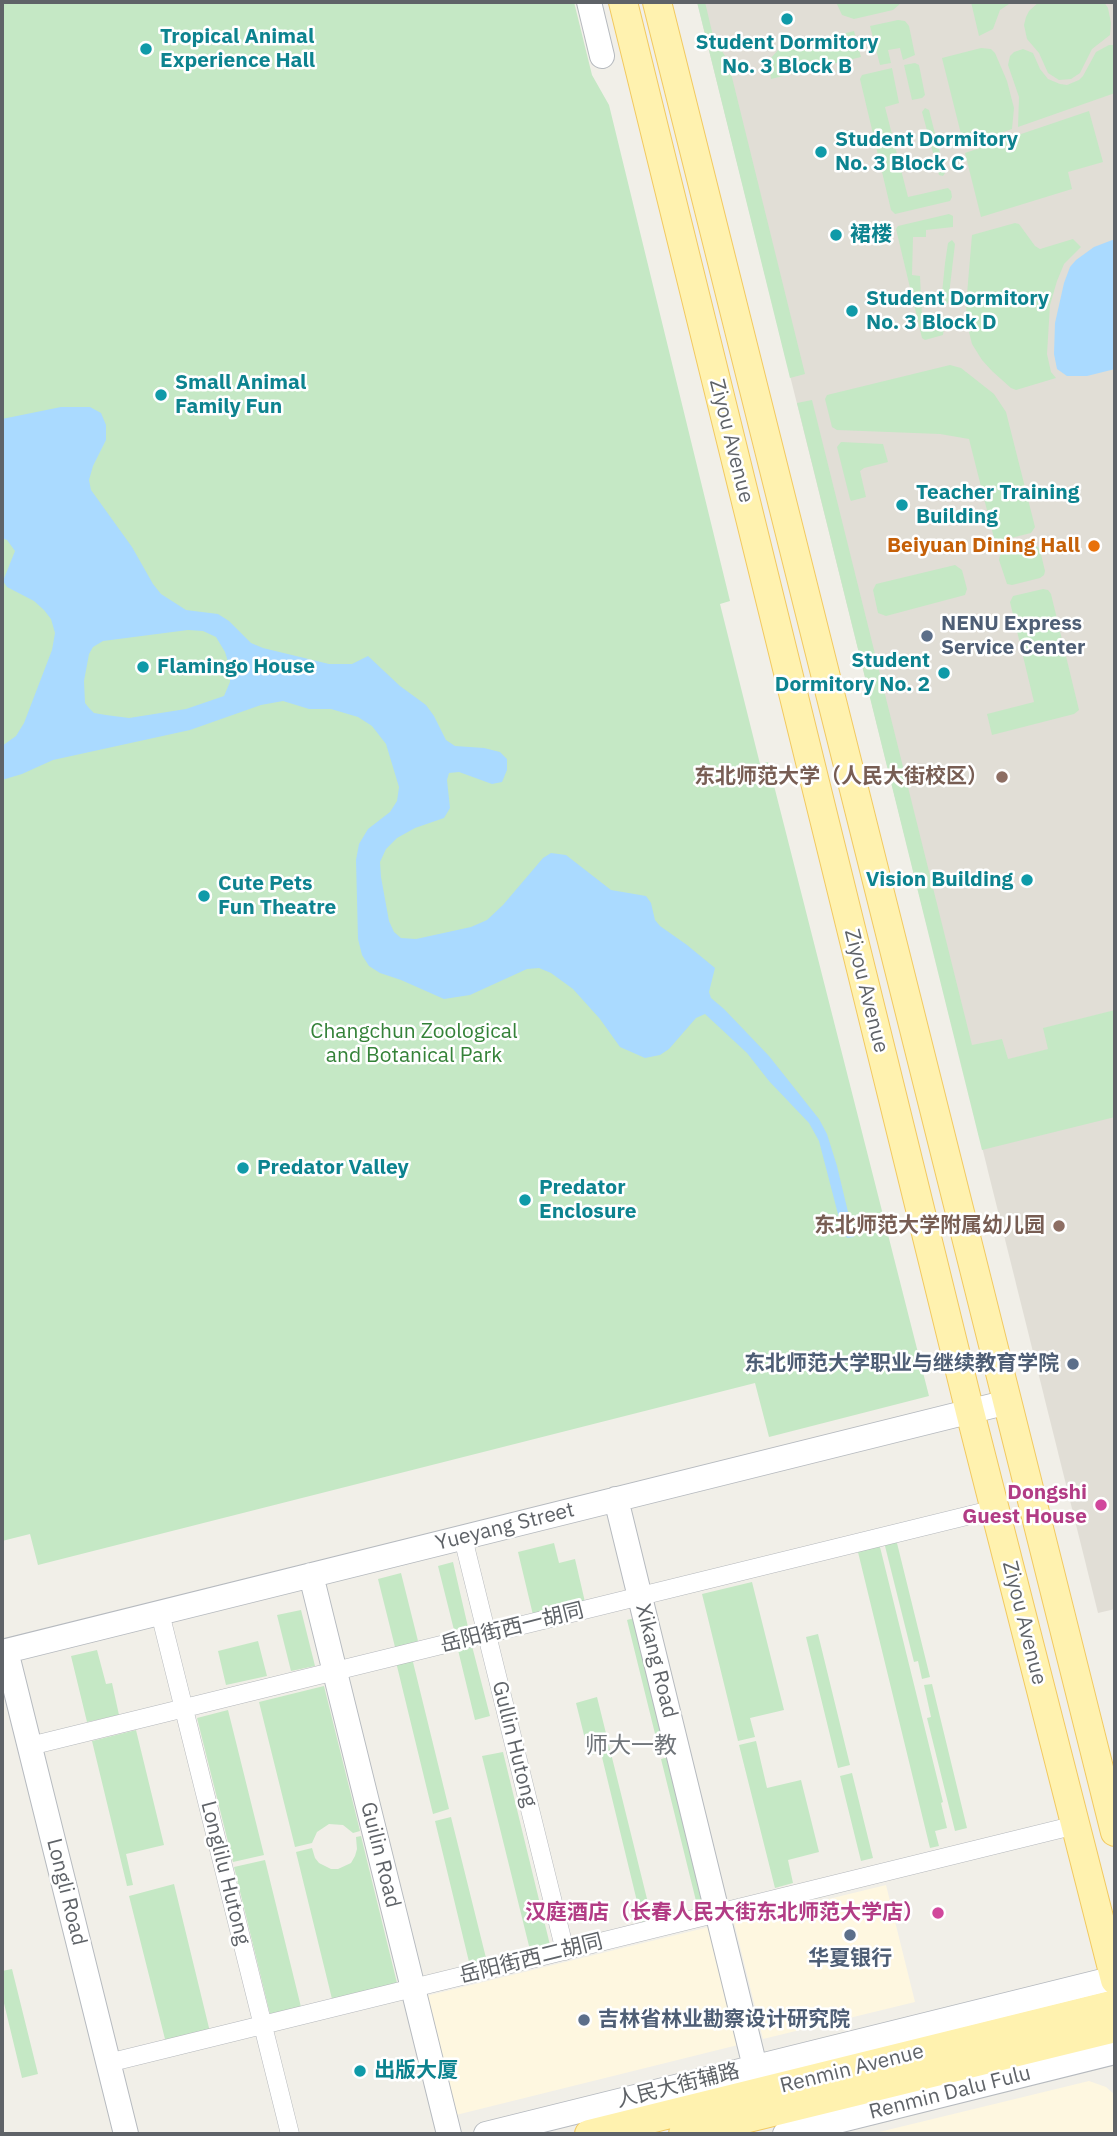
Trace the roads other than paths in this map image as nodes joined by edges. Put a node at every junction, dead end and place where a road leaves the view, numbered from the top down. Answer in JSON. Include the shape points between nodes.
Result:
{"nodes":[{"id":1,"x":589,"y":2,"type":"edge"},
{"id":2,"x":623,"y":2,"type":"edge"},
{"id":3,"x":657,"y":2,"type":"edge"},
{"id":4,"x":602,"y":56,"type":"dead end"},
{"id":5,"x":1008,"y":1402,"type":"junction"},
{"id":6,"x":970,"y":1412,"type":"junction"},
{"id":7,"x":616,"y":1499,"type":"junction"},
{"id":8,"x":995,"y":1509,"type":"junction"},
{"id":9,"x":463,"y":1538,"type":"junction"},
{"id":10,"x":311,"y":1575,"type":"junction"},
{"id":11,"x":640,"y":1596,"type":"junction"},
{"id":12,"x":160,"y":1612,"type":"junction"},
{"id":13,"x":486,"y":1634,"type":"junction"},
{"id":14,"x":4,"y":1651,"type":"edge"},
{"id":15,"x":335,"y":1671,"type":"junction"},
{"id":16,"x":184,"y":1708,"type":"junction"},
{"id":17,"x":30,"y":1746,"type":"junction"},
{"id":18,"x":1076,"y":1825,"type":"junction"},
{"id":19,"x":1115,"y":1832,"type":"edge"},
{"id":20,"x":717,"y":1913,"type":"junction"},
{"id":21,"x":565,"y":1951,"type":"junction"},
{"id":22,"x":1115,"y":1979,"type":"edge"},
{"id":23,"x":413,"y":1988,"type":"junction"},
{"id":24,"x":1115,"y":2004,"type":"edge"},
{"id":25,"x":263,"y":2025,"type":"junction"},
{"id":26,"x":1115,"y":2028,"type":"edge"},
{"id":27,"x":1115,"y":2053,"type":"edge"},
{"id":28,"x":108,"y":2063,"type":"junction"},
{"id":29,"x":755,"y":2067,"type":"junction"},
{"id":30,"x":126,"y":2134,"type":"edge"},
{"id":31,"x":290,"y":2134,"type":"edge"},
{"id":32,"x":449,"y":2134,"type":"edge"},
{"id":33,"x":486,"y":2134,"type":"edge"},
{"id":34,"x":589,"y":2134,"type":"edge"},
{"id":35,"x":683,"y":2134,"type":"edge"},
{"id":36,"x":785,"y":2134,"type":"edge"}],
"edges":[{"from":1,"to":4,"type":"street"},
{"from":2,"to":6,"type":"main road","name":"Ziyou Avenue"},
{"from":3,"to":5,"type":"main road","name":"Ziyou Avenue"},
{"from":5,"to":6,"type":"street","name":"Yueyang Street"},
{"from":5,"to":19,"type":"main road","name":"Ziyou Avenue"},
{"from":6,"to":7,"type":"street","name":"Yueyang Street"},
{"from":6,"to":8,"type":"main road","name":"Ziyou Avenue"},
{"from":7,"to":9,"type":"street","name":"Yueyang Street"},
{"from":7,"to":11,"type":"street","name":"Xikang Road"},
{"from":8,"to":11,"type":"street","name":"岳阳街西一胡同"},
{"from":8,"to":18,"type":"main road","name":"Ziyou Avenue"},
{"from":9,"to":10,"type":"street","name":"Yueyang Street"},
{"from":9,"to":13,"type":"street","name":"Gullin Hutong"},
{"from":10,"to":12,"type":"street","name":"Yueyang Street"},
{"from":10,"to":15,"type":"street","name":"Guilin Road"},
{"from":11,"to":13,"type":"street","name":"岳阳街西一胡同"},
{"from":11,"to":20,"type":"street","name":"Xikang Road"},
{"from":12,"to":14,"type":"street","name":"Yueyang Street"},
{"from":12,"to":16,"type":"street","name":"Longlilu Hutong"},
{"from":13,"to":15,"type":"street","name":"岳阳街西一胡同"},
{"from":13,"to":21,"type":"street","name":"Gullin Hutong"},
{"from":14,"to":17,"type":"street","name":"Longli Road"},
{"from":15,"to":16,"type":"street","name":"岳阳街西一胡同"},
{"from":15,"to":23,"type":"street","name":"Guilin Road"},
{"from":16,"to":17,"type":"street","name":"岳阳街西一胡同"},
{"from":16,"to":25,"type":"street","name":"Longlilu Hutong"},
{"from":17,"to":28,"type":"street","name":"Longli Road"},
{"from":18,"to":20,"type":"street","name":"岳阳街西二胡同"},
{"from":18,"to":22,"type":"main road","name":"Ziyou Avenue"},
{"from":20,"to":21,"type":"street","name":"岳阳街西二胡同"},
{"from":20,"to":29,"type":"street","name":"Xikang Road"},
{"from":21,"to":23,"type":"street","name":"岳阳街西二胡同"},
{"from":22,"to":29,"type":"street","name":"人民大街辅路"},
{"from":23,"to":25,"type":"street","name":"岳阳街西二胡同"},
{"from":23,"to":32,"type":"street","name":"Guilin Road"},
{"from":24,"to":34,"type":"main road","name":"Renmin Avenue"},
{"from":25,"to":28,"type":"street","name":"岳阳街西二胡同"},
{"from":25,"to":31,"type":"street","name":"Longlilu Hutong"},
{"from":26,"to":35,"type":"main road","name":"Renmin Avenue"},
{"from":27,"to":36,"type":"street","name":"Renmin Dalu Fulu"},
{"from":28,"to":30,"type":"street","name":"Longli Road"},
{"from":29,"to":33,"type":"street","name":"人民大街辅路"}]}
